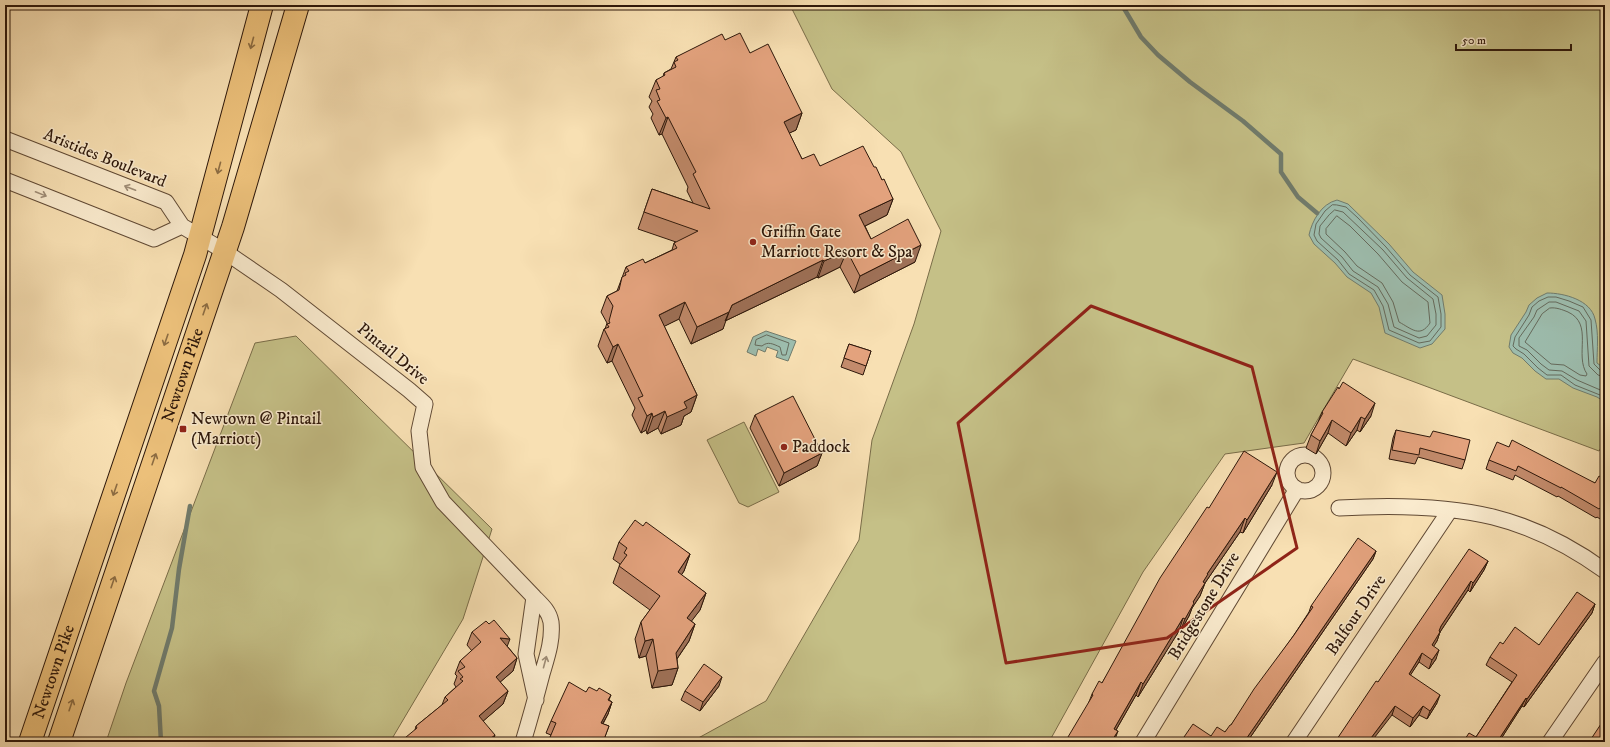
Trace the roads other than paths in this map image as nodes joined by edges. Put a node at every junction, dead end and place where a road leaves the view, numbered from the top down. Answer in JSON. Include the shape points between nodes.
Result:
{"nodes":[{"id":1,"x":262,"y":5,"type":"edge"},
{"id":2,"x":298,"y":5,"type":"edge"},
{"id":3,"x":5,"y":139,"type":"edge"},
{"id":4,"x":5,"y":180,"type":"edge"},
{"id":5,"x":191,"y":231,"type":"junction"},
{"id":6,"x":224,"y":251,"type":"junction"},
{"id":7,"x":1297,"y":489,"type":"dead end"},
{"id":8,"x":1339,"y":508,"type":"dead end"},
{"id":9,"x":1450,"y":510,"type":"junction"},
{"id":10,"x":1605,"y":570,"type":"edge"},
{"id":11,"x":534,"y":597,"type":"junction"},
{"id":12,"x":1605,"y":662,"type":"edge"},
{"id":13,"x":536,"y":700,"type":"junction"},
{"id":14,"x":30,"y":742,"type":"edge"},
{"id":15,"x":59,"y":742,"type":"edge"},
{"id":16,"x":523,"y":742,"type":"edge"},
{"id":17,"x":1143,"y":742,"type":"edge"},
{"id":18,"x":1294,"y":742,"type":"edge"},
{"id":19,"x":1550,"y":742,"type":"edge"}],
"edges":[{"from":1,"to":5,"type":"highway","name":"Newtown Pike","one_way":true},
{"from":2,"to":6,"type":"highway","name":"Newtown Pike"},
{"from":5,"to":3,"type":"street","name":"Aristides Boulevard","one_way":true,"via":[[166,202]]},
{"from":4,"to":5,"type":"street","one_way":true,"via":[[154,239]]},
{"from":5,"to":6,"type":"street"},
{"from":5,"to":14,"type":"highway","name":"Newtown Pike","one_way":true},
{"from":6,"to":11,"type":"street","name":"Pintail Drive","via":[[281,290],[425,404],[419,431],[423,467],[444,502]]},
{"from":15,"to":6,"type":"highway","name":"Newtown Pike","one_way":true},
{"from":7,"to":17,"type":"street","name":"Bridgestone Drive"},
{"from":8,"to":9,"type":"street","via":[[1410,507]]},
{"from":9,"to":10,"type":"street","via":[[1494,517],[1531,530],[1561,543]]},
{"from":9,"to":18,"type":"street","name":"Balfour Drive"},
{"from":11,"to":13,"type":"street","name":"Pintail Drive","via":[[526,654]]},
{"from":13,"to":11,"type":"street","name":"Pintail Drive","one_way":true,"via":[[551,640],[551,621],[546,609]]},
{"from":12,"to":19,"type":"street"},
{"from":13,"to":16,"type":"street","name":"Pintail Drive"}]}
